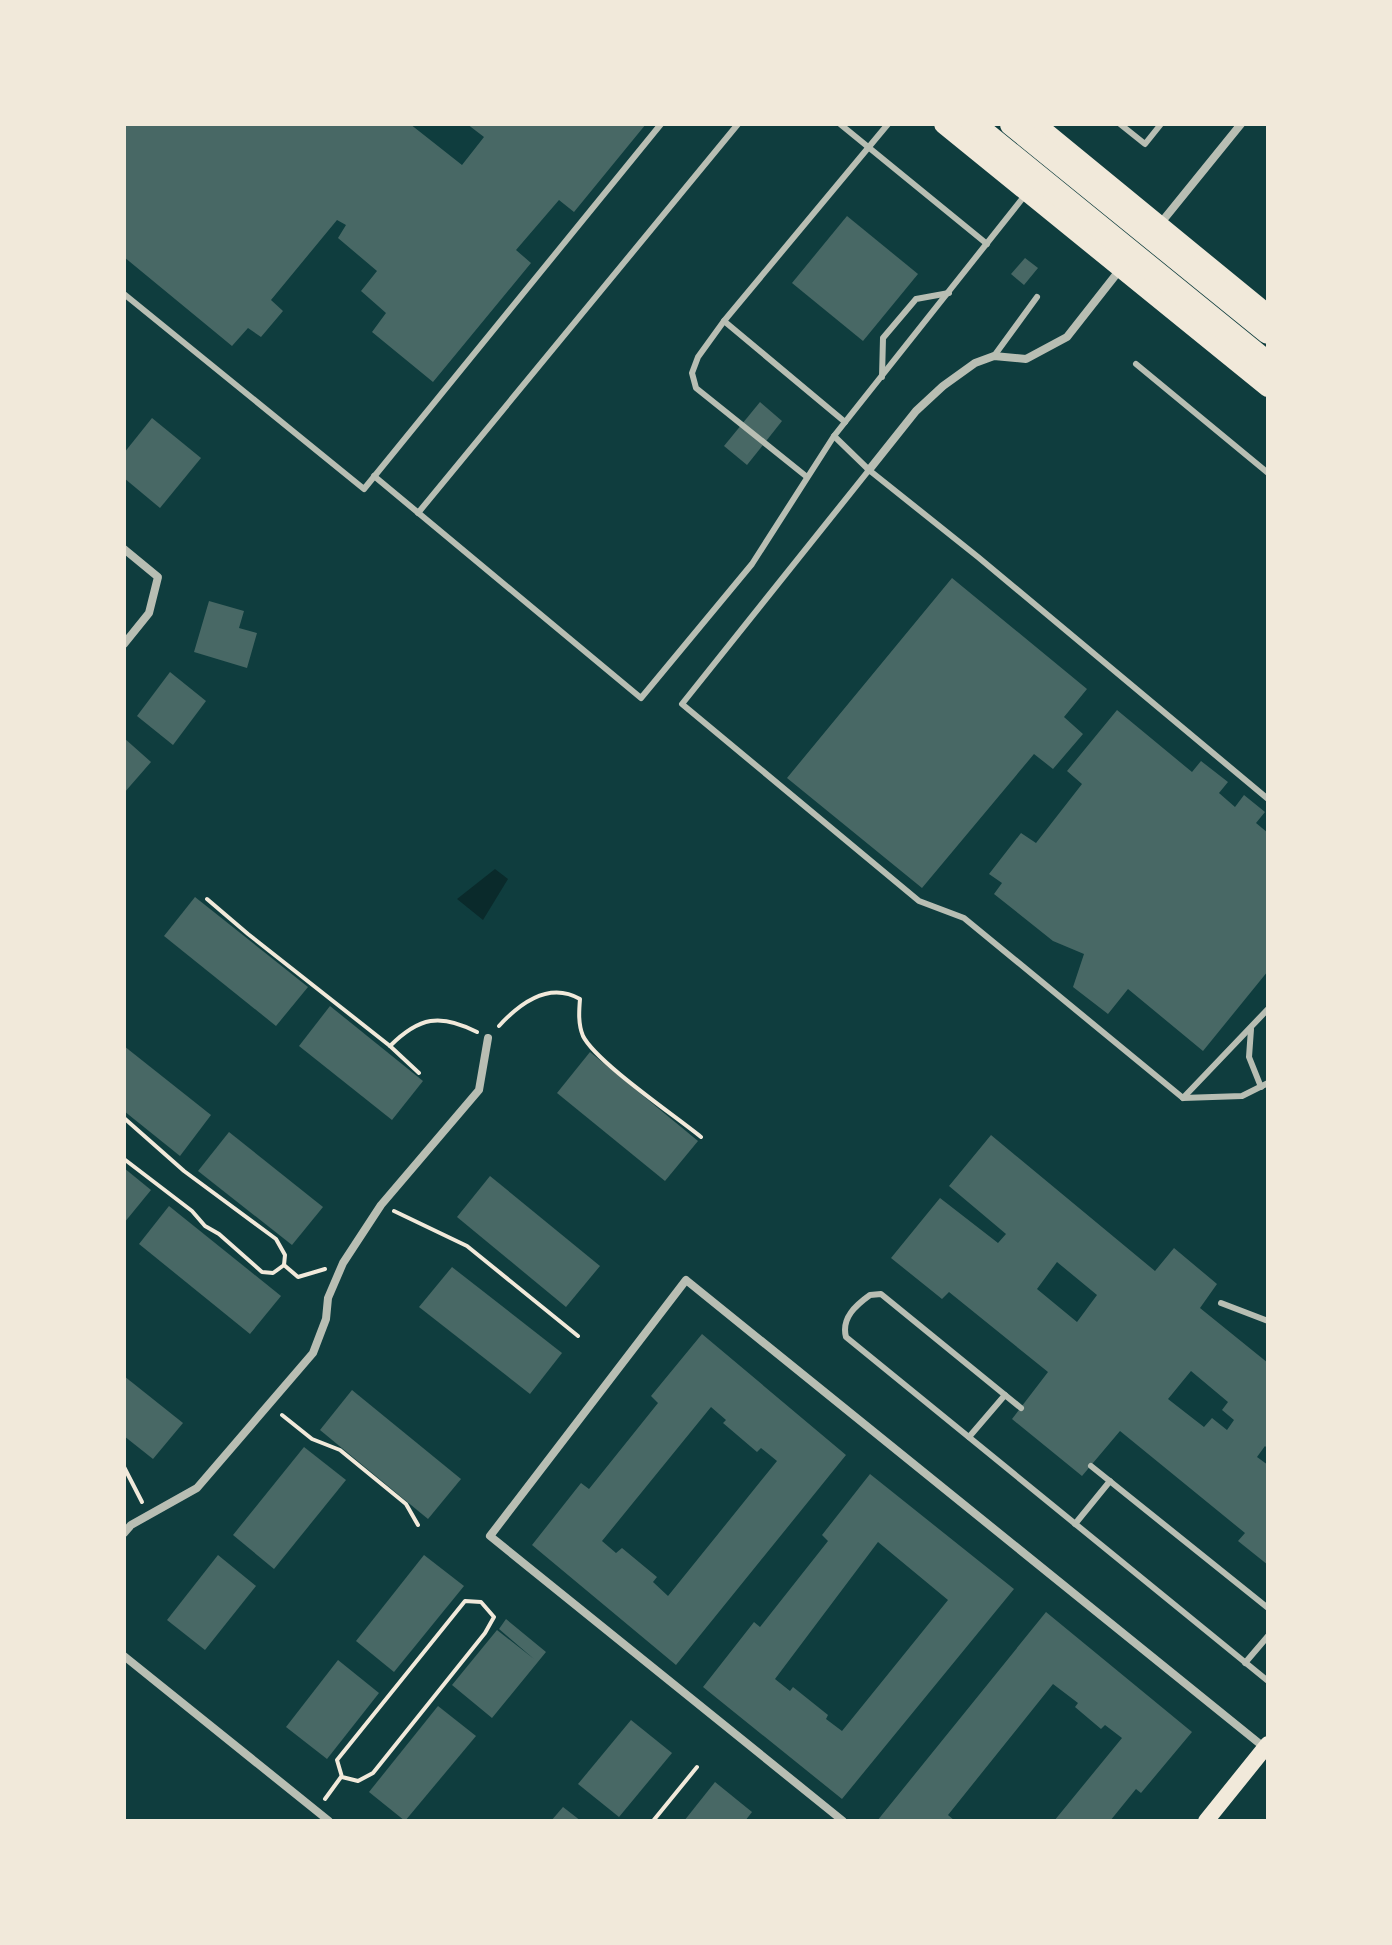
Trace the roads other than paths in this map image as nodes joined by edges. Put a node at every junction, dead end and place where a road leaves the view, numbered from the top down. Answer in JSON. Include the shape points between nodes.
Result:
{"nodes":[{"id":1,"x":661,"y":124,"type":"edge"},
{"id":2,"x":738,"y":124,"type":"edge"},
{"id":3,"x":840,"y":124,"type":"edge"},
{"id":4,"x":888,"y":124,"type":"edge"},
{"id":5,"x":944,"y":124,"type":"edge"},
{"id":6,"x":966,"y":124,"type":"edge"},
{"id":7,"x":973,"y":124,"type":"edge"},
{"id":8,"x":1012,"y":124,"type":"edge"},
{"id":9,"x":1035,"y":124,"type":"edge"},
{"id":10,"x":1120,"y":124,"type":"edge"},
{"id":11,"x":1161,"y":124,"type":"edge"},
{"id":12,"x":1241,"y":124,"type":"edge"},
{"id":13,"x":868,"y":147,"type":"junction"},
{"id":14,"x":1028,"y":192,"type":"junction"},
{"id":15,"x":1159,"y":225,"type":"junction"},
{"id":16,"x":987,"y":244,"type":"junction"},
{"id":17,"x":1121,"y":268,"type":"junction"},
{"id":18,"x":949,"y":293,"type":"junction"},
{"id":19,"x":124,"y":294,"type":"edge"},
{"id":20,"x":1037,"y":297,"type":"dead end"},
{"id":21,"x":1268,"y":315,"type":"edge"},
{"id":22,"x":724,"y":321,"type":"junction"},
{"id":23,"x":1268,"y":330,"type":"edge"},
{"id":24,"x":994,"y":356,"type":"junction"},
{"id":25,"x":1136,"y":364,"type":"dead end"},
{"id":26,"x":1268,"y":364,"type":"edge"},
{"id":27,"x":882,"y":377,"type":"junction"},
{"id":28,"x":1268,"y":387,"type":"edge"},
{"id":29,"x":845,"y":422,"type":"junction"},
{"id":30,"x":834,"y":436,"type":"junction"},
{"id":31,"x":869,"y":470,"type":"junction"},
{"id":32,"x":1268,"y":473,"type":"edge"},
{"id":33,"x":374,"y":476,"type":"junction"},
{"id":34,"x":807,"y":477,"type":"junction"},
{"id":35,"x":418,"y":513,"type":"junction"},
{"id":36,"x":124,"y":549,"type":"edge"},
{"id":37,"x":124,"y":644,"type":"edge"},
{"id":38,"x":1268,"y":799,"type":"edge"},
{"id":39,"x":1268,"y":1009,"type":"edge"},
{"id":40,"x":1251,"y":1029,"type":"junction"},
{"id":41,"x":488,"y":1038,"type":"road end"},
{"id":42,"x":1268,"y":1083,"type":"edge"},
{"id":43,"x":1261,"y":1087,"type":"junction"},
{"id":44,"x":1183,"y":1098,"type":"junction"},
{"id":45,"x":1221,"y":1303,"type":"dead end"},
{"id":46,"x":1268,"y":1321,"type":"edge"},
{"id":47,"x":1005,"y":1395,"type":"junction"},
{"id":48,"x":1021,"y":1408,"type":"dead end"},
{"id":49,"x":969,"y":1437,"type":"junction"},
{"id":50,"x":1091,"y":1466,"type":"dead end"},
{"id":51,"x":1110,"y":1481,"type":"junction"},
{"id":52,"x":1075,"y":1524,"type":"junction"},
{"id":53,"x":124,"y":1533,"type":"edge"},
{"id":54,"x":1268,"y":1608,"type":"edge"},
{"id":55,"x":1268,"y":1636,"type":"edge"},
{"id":56,"x":124,"y":1656,"type":"edge"},
{"id":57,"x":1245,"y":1663,"type":"junction"},
{"id":58,"x":1268,"y":1681,"type":"edge"},
{"id":59,"x":1266,"y":1746,"type":"edge"},
{"id":60,"x":329,"y":1821,"type":"edge"},
{"id":61,"x":843,"y":1821,"type":"edge"},
{"id":62,"x":1206,"y":1821,"type":"edge"}],
"edges":[{"from":1,"to":33,"type":"lane"},
{"from":2,"to":35,"type":"lane"},
{"from":3,"to":13,"type":"lane"},
{"from":4,"to":13,"type":"lane"},
{"from":5,"to":14,"type":"main road"},
{"from":6,"to":15,"type":"main road","via":[[1077,214],[1115,229]]},
{"from":7,"to":26,"type":"highway"},
{"from":8,"to":23,"type":"highway"},
{"from":9,"to":15,"type":"main road"},
{"from":10,"to":11,"type":"lane","via":[[1145,144]]},
{"from":12,"to":15,"type":"street"},
{"from":13,"to":16,"type":"lane"},
{"from":13,"to":22,"type":"lane"},
{"from":14,"to":16,"type":"lane"},
{"from":14,"to":17,"type":"main road"},
{"from":15,"to":17,"type":"street"},
{"from":15,"to":21,"type":"main road"},
{"from":16,"to":18,"type":"lane"},
{"from":17,"to":23,"type":"main road","via":[[1170,264],[1217,290]]},
{"from":17,"to":24,"type":"street","via":[[1067,337],[1026,359]]},
{"from":17,"to":28,"type":"main road"},
{"from":18,"to":27,"type":"lane"},
{"from":18,"to":27,"type":"lane","via":[[916,299],[883,338]]},
{"from":19,"to":33,"type":"lane","via":[[364,489]]},
{"from":20,"to":24,"type":"lane"},
{"from":22,"to":29,"type":"lane"},
{"from":22,"to":34,"type":"lane","via":[[698,357],[692,373],[696,388]]},
{"from":24,"to":31,"type":"street","via":[[943,386]]},
{"from":25,"to":32,"type":"lane"},
{"from":27,"to":29,"type":"lane"},
{"from":29,"to":30,"type":"lane"},
{"from":30,"to":31,"type":"lane"},
{"from":30,"to":34,"type":"lane"},
{"from":31,"to":38,"type":"lane"},
{"from":31,"to":44,"type":"lane","via":[[682,704],[919,901],[964,918]]},
{"from":33,"to":35,"type":"lane"},
{"from":34,"to":35,"type":"lane","via":[[752,564],[641,698]]},
{"from":36,"to":37,"type":"street","via":[[158,577],[149,613]]},
{"from":39,"to":40,"type":"lane"},
{"from":40,"to":43,"type":"lane","via":[[1249,1057]]},
{"from":40,"to":44,"type":"lane"},
{"from":41,"to":53,"type":"street","via":[[479,1090],[381,1205],[343,1263],[313,1353],[197,1488]]},
{"from":42,"to":43,"type":"lane"},
{"from":43,"to":44,"type":"lane","via":[[1242,1096]]},
{"from":45,"to":46,"type":"lane"},
{"from":47,"to":48,"type":"lane"},
{"from":47,"to":49,"type":"lane"},
{"from":47,"to":49,"type":"lane","via":[[881,1294],[870,1295],[846,1318],[846,1337]]},
{"from":49,"to":52,"type":"lane"},
{"from":50,"to":51,"type":"lane"},
{"from":51,"to":52,"type":"lane"},
{"from":51,"to":54,"type":"lane"},
{"from":52,"to":57,"type":"lane"},
{"from":55,"to":57,"type":"lane"},
{"from":56,"to":60,"type":"street"},
{"from":57,"to":58,"type":"lane"},
{"from":59,"to":61,"type":"street","via":[[686,1280],[490,1536]]},
{"from":59,"to":62,"type":"main road"}]}
